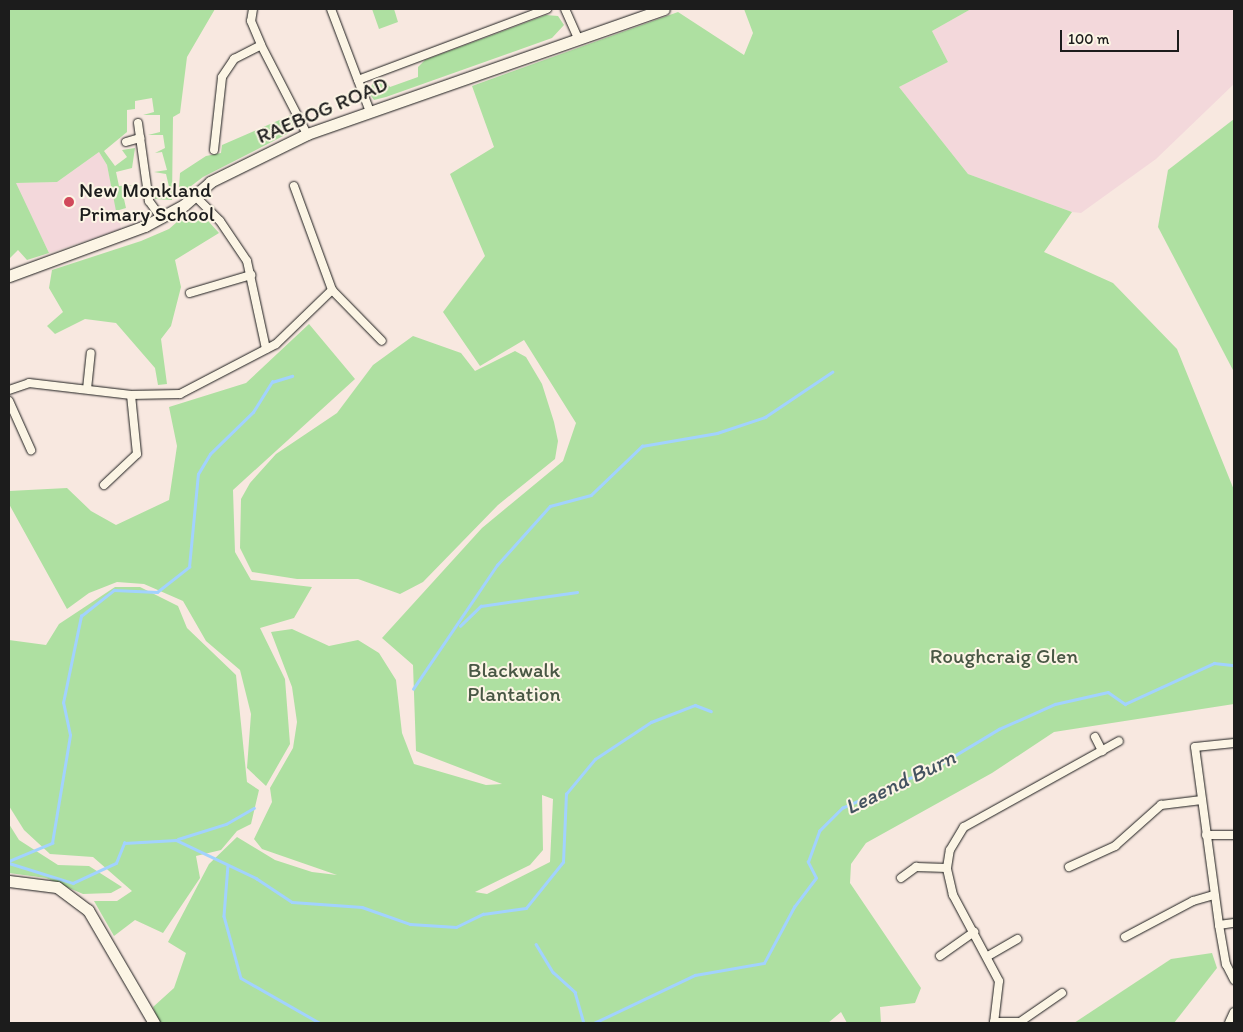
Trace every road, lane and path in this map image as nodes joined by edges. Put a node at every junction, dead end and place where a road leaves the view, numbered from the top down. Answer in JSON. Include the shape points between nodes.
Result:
{"nodes":[{"id":1,"x":252,"y":9,"type":"edge"},
{"id":2,"x":331,"y":9,"type":"edge"},
{"id":3,"x":522,"y":9,"type":"edge"},
{"id":4,"x":547,"y":9,"type":"edge"},
{"id":5,"x":565,"y":9,"type":"edge"},
{"id":6,"x":664,"y":9,"type":"edge"},
{"id":7,"x":526,"y":17,"type":"junction"},
{"id":8,"x":577,"y":36,"type":"junction"},
{"id":9,"x":261,"y":45,"type":"junction"},
{"id":10,"x":358,"y":80,"type":"junction"},
{"id":11,"x":369,"y":110,"type":"junction"},
{"id":12,"x":138,"y":123,"type":"dead end"},
{"id":13,"x":307,"y":134,"type":"junction"},
{"id":14,"x":140,"y":138,"type":"junction"},
{"id":15,"x":126,"y":142,"type":"dead end"},
{"id":16,"x":214,"y":150,"type":"dead end"},
{"id":17,"x":294,"y":186,"type":"dead end"},
{"id":18,"x":193,"y":194,"type":"junction"},
{"id":19,"x":160,"y":216,"type":"junction"},
{"id":20,"x":251,"y":275,"type":"junction"},
{"id":21,"x":9,"y":276,"type":"edge"},
{"id":22,"x":332,"y":290,"type":"junction"},
{"id":23,"x":190,"y":293,"type":"dead end"},
{"id":24,"x":382,"y":341,"type":"dead end"},
{"id":25,"x":266,"y":350,"type":"junction"},
{"id":26,"x":91,"y":353,"type":"dead end"},
{"id":27,"x":87,"y":389,"type":"junction"},
{"id":28,"x":9,"y":390,"type":"edge"},
{"id":29,"x":132,"y":395,"type":"junction"},
{"id":30,"x":9,"y":401,"type":"edge"},
{"id":31,"x":31,"y":450,"type":"dead end"},
{"id":32,"x":104,"y":485,"type":"dead end"},
{"id":33,"x":1095,"y":737,"type":"dead end"},
{"id":34,"x":1119,"y":741,"type":"dead end"},
{"id":35,"x":1234,"y":743,"type":"edge"},
{"id":36,"x":1102,"y":750,"type":"junction"},
{"id":37,"x":1202,"y":800,"type":"junction"},
{"id":38,"x":1234,"y":834,"type":"edge"},
{"id":39,"x":1206,"y":835,"type":"junction"},
{"id":40,"x":1069,"y":867,"type":"dead end"},
{"id":41,"x":947,"y":868,"type":"junction"},
{"id":42,"x":900,"y":878,"type":"dead end"},
{"id":43,"x":9,"y":882,"type":"edge"},
{"id":44,"x":1214,"y":894,"type":"junction"},
{"id":45,"x":1234,"y":923,"type":"edge"},
{"id":46,"x":1219,"y":925,"type":"junction"},
{"id":47,"x":974,"y":932,"type":"junction"},
{"id":48,"x":1125,"y":937,"type":"dead end"},
{"id":49,"x":1018,"y":939,"type":"dead end"},
{"id":50,"x":940,"y":956,"type":"dead end"},
{"id":51,"x":988,"y":956,"type":"junction"},
{"id":52,"x":1234,"y":980,"type":"edge"},
{"id":53,"x":1062,"y":993,"type":"dead end"},
{"id":54,"x":1234,"y":1012,"type":"edge"},
{"id":55,"x":154,"y":1023,"type":"edge"},
{"id":56,"x":994,"y":1023,"type":"edge"},
{"id":57,"x":1229,"y":1023,"type":"edge"}],
"edges":[{"from":1,"to":9,"type":"street","via":[[251,21]]},
{"from":2,"to":10,"type":"street"},
{"from":3,"to":7,"type":"street"},
{"from":4,"to":7,"type":"street"},
{"from":5,"to":8,"type":"street"},
{"from":6,"to":8,"type":"main road","name":"RAEBOG ROAD"},
{"from":7,"to":10,"type":"street"},
{"from":8,"to":11,"type":"main road","name":"RAEBOG ROAD"},
{"from":9,"to":13,"type":"street"},
{"from":9,"to":16,"type":"street","via":[[234,59],[222,77]]},
{"from":10,"to":11,"type":"street"},
{"from":11,"to":13,"type":"main road","name":"RAEBOG ROAD"},
{"from":12,"to":14,"type":"street"},
{"from":13,"to":18,"type":"main road","name":"RAEBOG ROAD"},
{"from":14,"to":15,"type":"street"},
{"from":14,"to":19,"type":"street","via":[[149,201]]},
{"from":17,"to":22,"type":"street"},
{"from":18,"to":19,"type":"main road","name":"RAEBOG ROAD","via":[[180,208]]},
{"from":18,"to":20,"type":"street","via":[[238,245]]},
{"from":19,"to":21,"type":"main road","name":"RAEBOG ROAD","via":[[145,226]]},
{"from":20,"to":23,"type":"street"},
{"from":20,"to":25,"type":"street"},
{"from":22,"to":24,"type":"street"},
{"from":22,"to":25,"type":"street"},
{"from":25,"to":29,"type":"street","via":[[180,394]]},
{"from":26,"to":27,"type":"street"},
{"from":27,"to":28,"type":"street","via":[[29,383]]},
{"from":27,"to":29,"type":"street"},
{"from":29,"to":32,"type":"street","via":[[137,454]]},
{"from":30,"to":31,"type":"street"},
{"from":33,"to":36,"type":"street"},
{"from":34,"to":36,"type":"street"},
{"from":35,"to":37,"type":"street","via":[[1195,747]]},
{"from":36,"to":41,"type":"street","via":[[964,827],[950,850]]},
{"from":37,"to":39,"type":"street"},
{"from":37,"to":40,"type":"street","via":[[1161,806],[1116,846]]},
{"from":38,"to":39,"type":"street"},
{"from":39,"to":44,"type":"street"},
{"from":41,"to":42,"type":"street","via":[[916,867]]},
{"from":41,"to":47,"type":"street","via":[[953,895]]},
{"from":43,"to":55,"type":"main road","via":[[57,886],[88,910]]},
{"from":44,"to":46,"type":"street"},
{"from":44,"to":48,"type":"street","via":[[1193,901]]},
{"from":45,"to":46,"type":"street"},
{"from":46,"to":52,"type":"street","via":[[1226,964]]},
{"from":47,"to":50,"type":"street"},
{"from":47,"to":51,"type":"street"},
{"from":49,"to":51,"type":"street"},
{"from":51,"to":56,"type":"street","via":[[999,981]]},
{"from":53,"to":56,"type":"street","via":[[1020,1022]]},
{"from":54,"to":57,"type":"street"}]}
